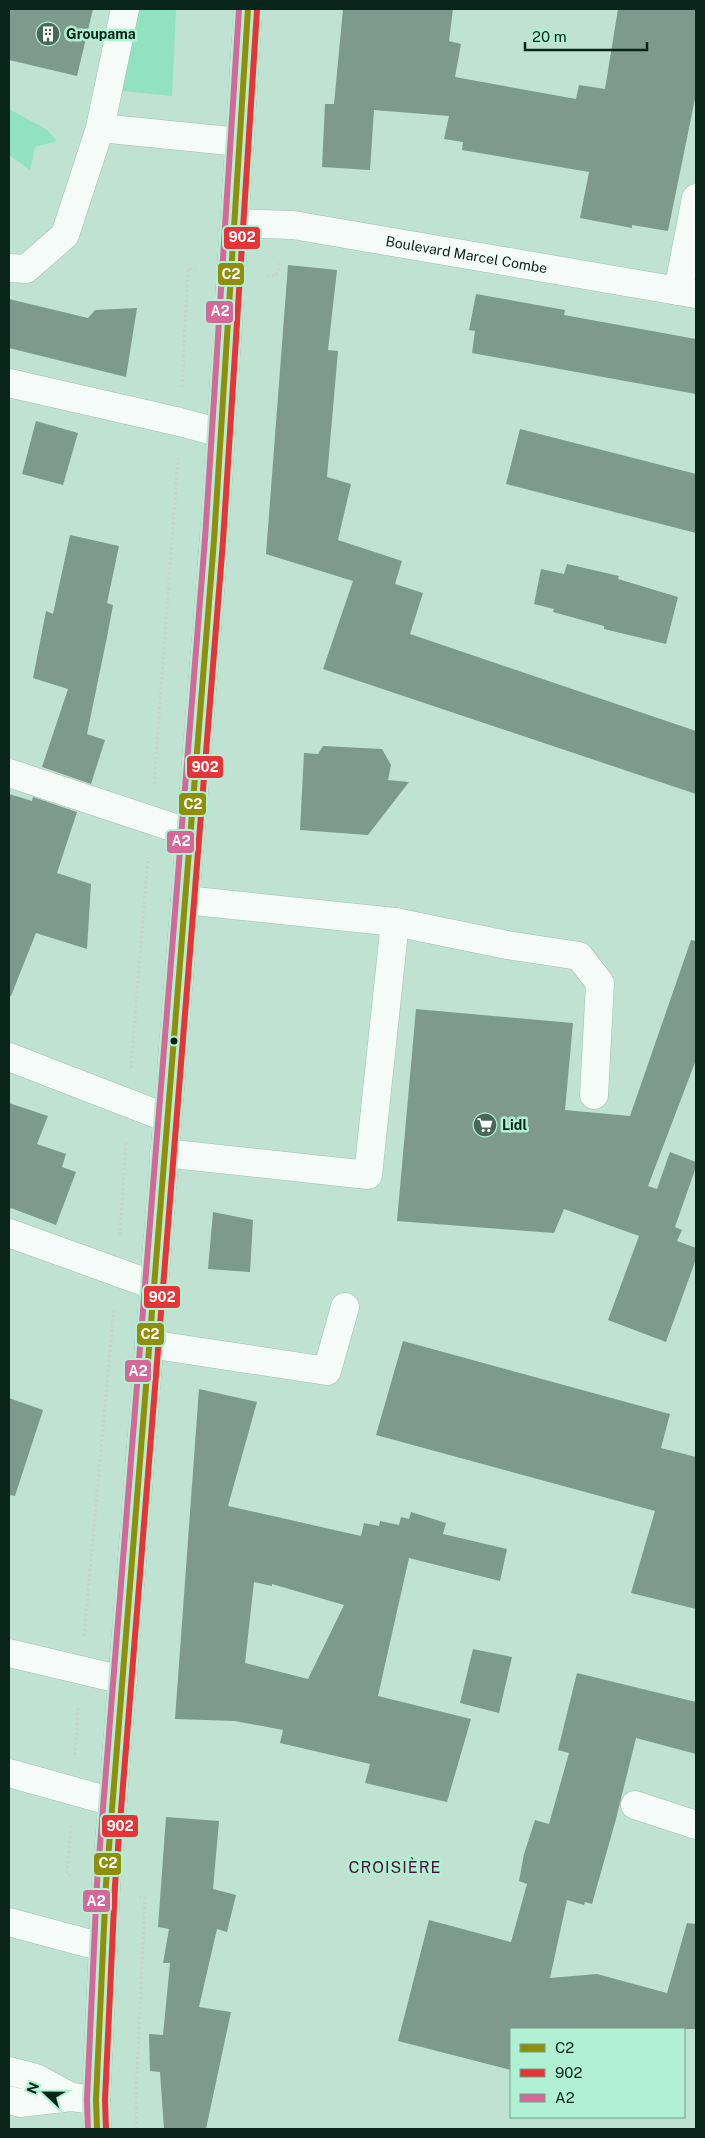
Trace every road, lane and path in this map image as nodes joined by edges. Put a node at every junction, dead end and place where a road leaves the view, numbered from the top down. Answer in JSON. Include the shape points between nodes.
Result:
{"nodes":[{"id":1,"x":125,"y":9,"type":"edge"},
{"id":2,"x":248,"y":9,"type":"edge"},
{"id":3,"x":100,"y":128,"type":"junction"},
{"id":4,"x":240,"y":142,"type":"junction"},
{"id":5,"x":696,"y":198,"type":"edge"},
{"id":6,"x":235,"y":223,"type":"junction"},
{"id":7,"x":9,"y":268,"type":"edge"},
{"id":8,"x":687,"y":293,"type":"edge"},
{"id":9,"x":9,"y":383,"type":"edge"},
{"id":10,"x":221,"y":433,"type":"junction"},
{"id":11,"x":9,"y":773,"type":"edge"},
{"id":12,"x":190,"y":833,"type":"junction"},
{"id":13,"x":185,"y":900,"type":"junction"},
{"id":14,"x":395,"y":922,"type":"junction"},
{"id":15,"x":9,"y":1057,"type":"edge"},
{"id":16,"x":594,"y":1095,"type":"dead end"},
{"id":17,"x":166,"y":1118,"type":"junction"},
{"id":18,"x":164,"y":1153,"type":"junction"},
{"id":19,"x":9,"y":1234,"type":"edge"},
{"id":20,"x":153,"y":1285,"type":"junction"},
{"id":21,"x":345,"y":1307,"type":"dead end"},
{"id":22,"x":149,"y":1344,"type":"junction"},
{"id":23,"x":9,"y":1653,"type":"edge"},
{"id":24,"x":123,"y":1680,"type":"junction"},
{"id":25,"x":9,"y":1773,"type":"edge"},
{"id":26,"x":113,"y":1802,"type":"junction"},
{"id":27,"x":636,"y":1805,"type":"dead end"},
{"id":28,"x":696,"y":1825,"type":"edge"},
{"id":29,"x":9,"y":1922,"type":"edge"},
{"id":30,"x":102,"y":1947,"type":"junction"},
{"id":31,"x":9,"y":2071,"type":"edge"},
{"id":32,"x":83,"y":2098,"type":"junction"},
{"id":33,"x":9,"y":2100,"type":"edge"},
{"id":34,"x":97,"y":2129,"type":"edge"}],
"edges":[{"from":1,"to":3,"type":"main road"},
{"from":2,"to":4,"type":"main road"},
{"from":3,"to":4,"type":"main road"},
{"from":3,"to":7,"type":"main road","via":[[65,235],[26,269]]},
{"from":4,"to":6,"type":"main road"},
{"from":5,"to":8,"type":"main road"},
{"from":6,"to":8,"type":"main road","name":"Boulevard Marcel Combe","via":[[293,225]]},
{"from":6,"to":10,"type":"main road"},
{"from":9,"to":10,"type":"main road"},
{"from":10,"to":12,"type":"main road"},
{"from":11,"to":12,"type":"main road"},
{"from":12,"to":13,"type":"main road"},
{"from":13,"to":14,"type":"main road"},
{"from":13,"to":17,"type":"main road"},
{"from":14,"to":16,"type":"main road","via":[[579,956],[600,983]]},
{"from":14,"to":18,"type":"main road","via":[[368,1175]]},
{"from":15,"to":17,"type":"main road"},
{"from":17,"to":18,"type":"main road"},
{"from":18,"to":20,"type":"main road"},
{"from":19,"to":20,"type":"main road"},
{"from":20,"to":22,"type":"main road"},
{"from":21,"to":22,"type":"main road","via":[[327,1371]]},
{"from":22,"to":24,"type":"main road"},
{"from":23,"to":24,"type":"main road"},
{"from":24,"to":26,"type":"main road"},
{"from":25,"to":26,"type":"main road"},
{"from":26,"to":30,"type":"main road"},
{"from":27,"to":28,"type":"main road"},
{"from":29,"to":30,"type":"main road"},
{"from":30,"to":32,"type":"main road"},
{"from":31,"to":32,"type":"main road","via":[[36,2078]]},
{"from":32,"to":33,"type":"main road","via":[[20,2103]]},
{"from":32,"to":34,"type":"main road"}]}
